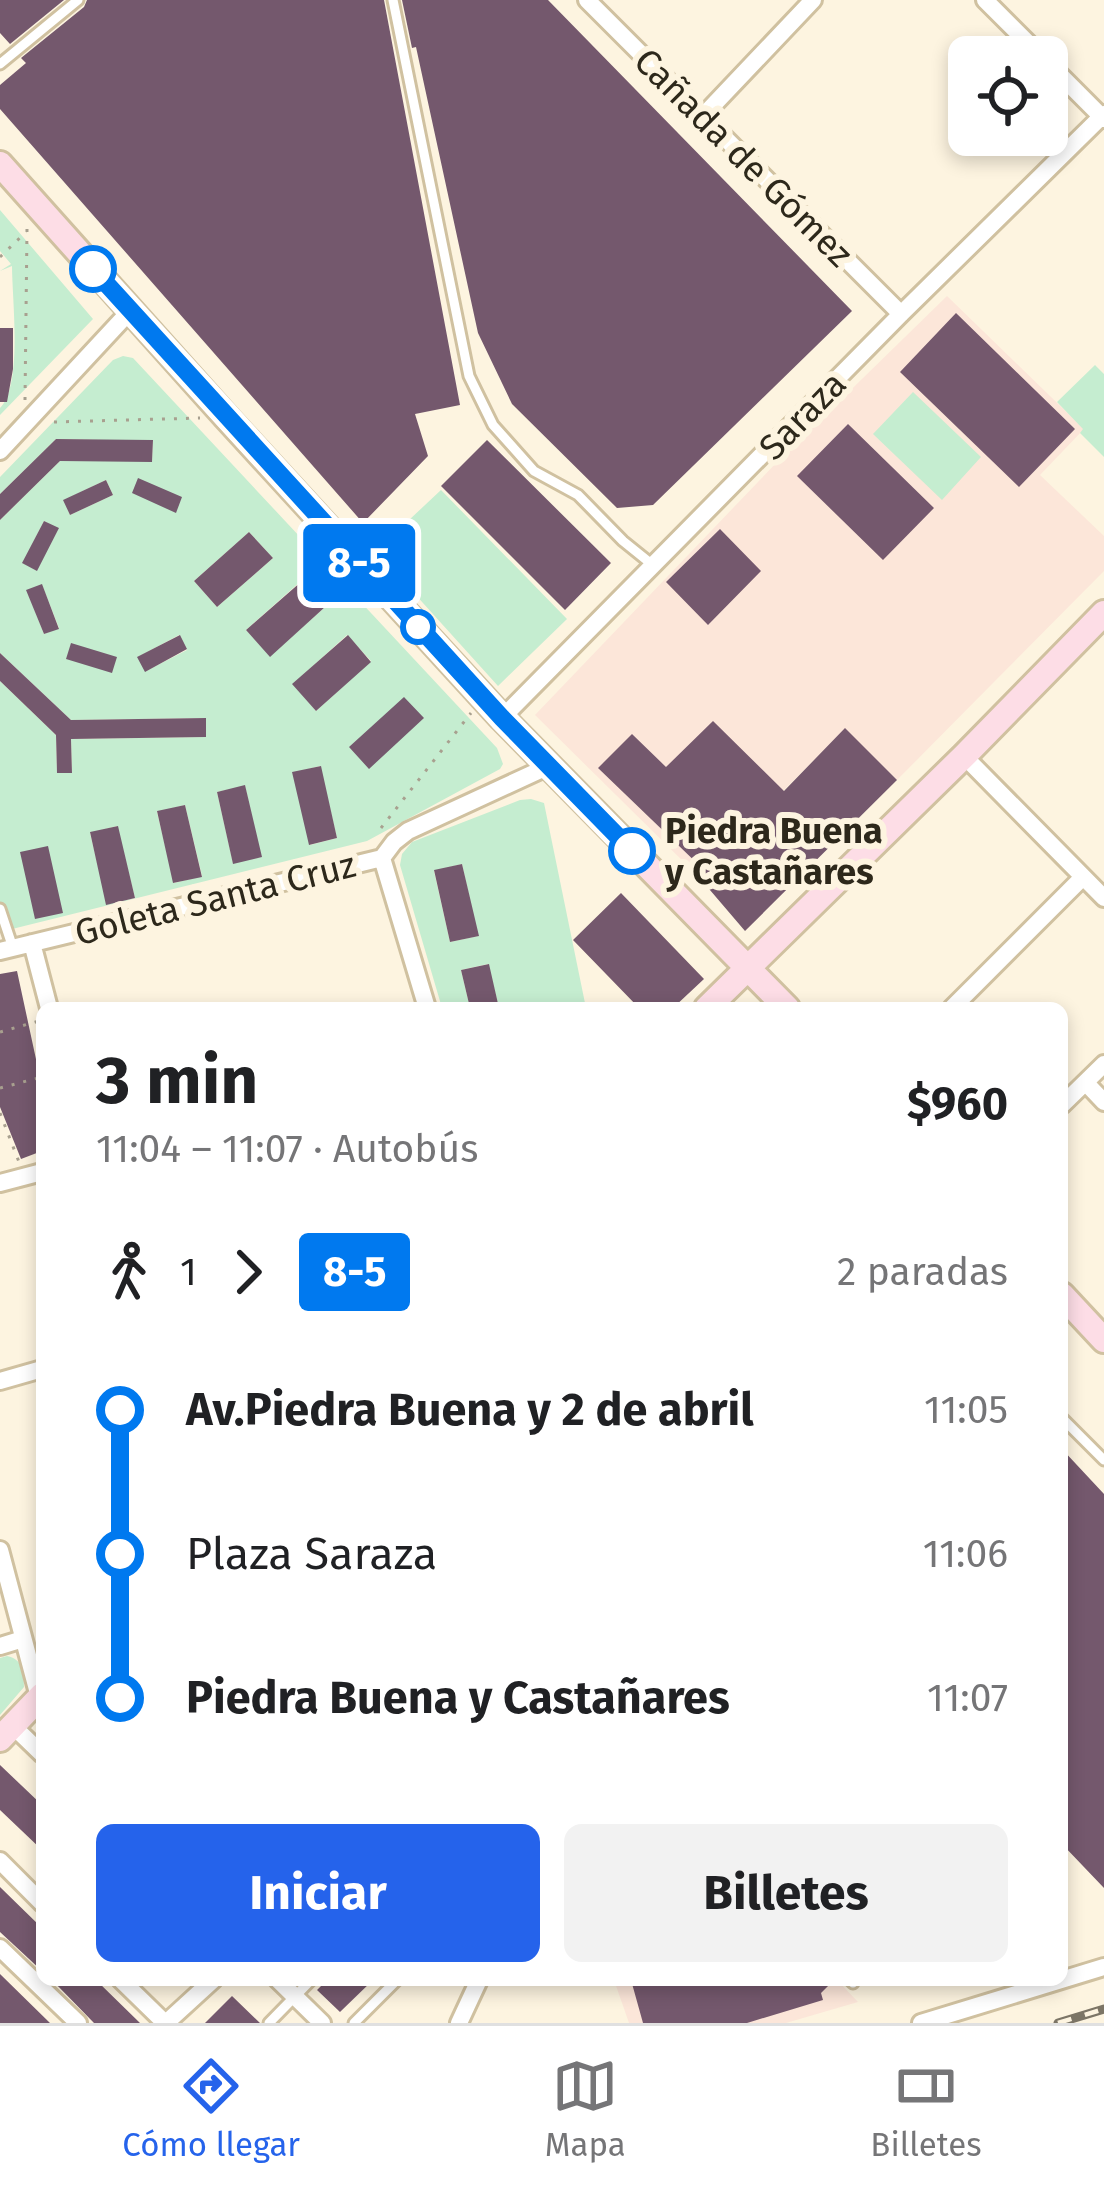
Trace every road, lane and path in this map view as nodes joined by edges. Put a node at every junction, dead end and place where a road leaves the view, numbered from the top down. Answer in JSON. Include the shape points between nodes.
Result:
{"nodes":[{"id":1,"x":77,"y":0,"type":"edge"},
{"id":2,"x":393,"y":0,"type":"edge"},
{"id":3,"x":587,"y":0,"type":"edge"},
{"id":4,"x":813,"y":0,"type":"edge"},
{"id":5,"x":985,"y":0,"type":"edge"},
{"id":6,"x":1020,"y":36,"type":"edge"},
{"id":7,"x":0,"y":64,"type":"edge"},
{"id":8,"x":1068,"y":83,"type":"edge"},
{"id":9,"x":703,"y":116,"type":"junction"},
{"id":10,"x":1103,"y":117,"type":"edge"},
{"id":11,"x":0,"y":164,"type":"edge"},
{"id":12,"x":27,"y":198,"type":"junction"},
{"id":13,"x":27,"y":231,"type":"junction"},
{"id":14,"x":0,"y":257,"type":"edge"},
{"id":15,"x":130,"y":311,"type":"junction"},
{"id":16,"x":902,"y":314,"type":"junction"},
{"id":17,"x":226,"y":418,"type":"junction"},
{"id":18,"x":25,"y":423,"type":"junction"},
{"id":19,"x":0,"y":451,"type":"edge"},
{"id":20,"x":654,"y":566,"type":"junction"},
{"id":21,"x":1104,"y":613,"type":"edge"},
{"id":22,"x":484,"y":697,"type":"junction"},
{"id":23,"x":502,"y":718,"type":"junction"},
{"id":24,"x":964,"y":756,"type":"junction"},
{"id":25,"x":549,"y":766,"type":"junction"},
{"id":26,"x":382,"y":828,"type":"dead end"},
{"id":27,"x":382,"y":858,"type":"junction"},
{"id":28,"x":1083,"y":877,"type":"junction"},
{"id":29,"x":1104,"y":898,"type":"edge"},
{"id":30,"x":0,"y":909,"type":"edge"},
{"id":31,"x":32,"y":943,"type":"junction"},
{"id":32,"x":6,"y":950,"type":"edge"},
{"id":33,"x":746,"y":967,"type":"junction"},
{"id":34,"x":47,"y":1002,"type":"edge"},
{"id":35,"x":425,"y":1002,"type":"edge"},
{"id":36,"x":713,"y":1002,"type":"edge"},
{"id":37,"x":781,"y":1002,"type":"edge"},
{"id":38,"x":958,"y":1002,"type":"edge"},
{"id":39,"x":36,"y":1022,"type":"edge"},
{"id":40,"x":0,"y":1032,"type":"edge"},
{"id":41,"x":1104,"y":1064,"type":"edge"},
{"id":42,"x":36,"y":1079,"type":"edge"},
{"id":43,"x":1086,"y":1083,"type":"junction"},
{"id":44,"x":0,"y":1088,"type":"edge"},
{"id":45,"x":1068,"y":1100,"type":"edge"},
{"id":46,"x":1104,"y":1102,"type":"edge"},
{"id":47,"x":0,"y":1113,"type":"edge"},
{"id":48,"x":36,"y":1174,"type":"edge"},
{"id":49,"x":23,"y":1177,"type":"junction"},
{"id":50,"x":0,"y":1183,"type":"edge"},
{"id":51,"x":1068,"y":1301,"type":"edge"},
{"id":52,"x":1104,"y":1340,"type":"edge"},
{"id":53,"x":36,"y":1372,"type":"edge"},
{"id":54,"x":0,"y":1381,"type":"edge"},
{"id":55,"x":1068,"y":1424,"type":"edge"},
{"id":56,"x":1104,"y":1460,"type":"edge"},
{"id":57,"x":0,"y":1550,"type":"edge"},
{"id":58,"x":23,"y":1639,"type":"junction"},
{"id":59,"x":0,"y":1646,"type":"edge"},
{"id":60,"x":36,"y":1680,"type":"edge"},
{"id":61,"x":36,"y":1701,"type":"edge"},
{"id":62,"x":6,"y":1733,"type":"edge"},
{"id":63,"x":36,"y":1750,"type":"edge"},
{"id":64,"x":0,"y":1861,"type":"edge"},
{"id":65,"x":36,"y":1897,"type":"edge"},
{"id":66,"x":0,"y":1948,"type":"edge"},
{"id":67,"x":1104,"y":1967,"type":"edge"},
{"id":68,"x":1068,"y":1978,"type":"edge"},
{"id":69,"x":36,"y":1983,"type":"edge"},
{"id":70,"x":40,"y":1986,"type":"edge"},
{"id":71,"x":127,"y":1986,"type":"edge"},
{"id":72,"x":206,"y":1986,"type":"edge"},
{"id":73,"x":284,"y":1986,"type":"edge"},
{"id":74,"x":305,"y":1986,"type":"edge"},
{"id":75,"x":391,"y":1986,"type":"edge"},
{"id":76,"x":476,"y":1986,"type":"edge"},
{"id":77,"x":1042,"y":1986,"type":"edge"},
{"id":78,"x":295,"y":1997,"type":"junction"},
{"id":79,"x":78,"y":2023,"type":"edge"},
{"id":80,"x":165,"y":2023,"type":"edge"},
{"id":81,"x":269,"y":2023,"type":"edge"},
{"id":82,"x":322,"y":2023,"type":"edge"},
{"id":83,"x":354,"y":2023,"type":"edge"},
{"id":84,"x":459,"y":2023,"type":"edge"},
{"id":85,"x":921,"y":2023,"type":"edge"}],
"edges":[{"from":1,"to":7,"type":"lane"},
{"from":2,"to":20,"type":"lane","via":[[470,376],[493,425],[534,471],[578,495]]},
{"from":3,"to":9,"type":"street","name":"Cañada de Gómez"},
{"from":4,"to":9,"type":"street"},
{"from":5,"to":6,"type":"street"},
{"from":8,"to":10,"type":"street"},
{"from":9,"to":16,"type":"street","name":"Cañada de Gómez"},
{"from":10,"to":16,"type":"street","name":"Saraza"},
{"from":11,"to":12,"type":"main road"},
{"from":12,"to":13,"type":"path"},
{"from":12,"to":15,"type":"main road"},
{"from":13,"to":14,"type":"path"},
{"from":13,"to":18,"type":"path"},
{"from":15,"to":17,"type":"main road"},
{"from":15,"to":18,"type":"street"},
{"from":16,"to":20,"type":"street","name":"Saraza"},
{"from":17,"to":18,"type":"path"},
{"from":17,"to":22,"type":"main road"},
{"from":18,"to":19,"type":"street"},
{"from":20,"to":23,"type":"street","name":"Saraza"},
{"from":21,"to":24,"type":"main road"},
{"from":22,"to":23,"type":"main road"},
{"from":22,"to":26,"type":"path"},
{"from":23,"to":25,"type":"main road"},
{"from":24,"to":28,"type":"street"},
{"from":24,"to":33,"type":"main road"},
{"from":25,"to":27,"type":"street","name":"Goleta Santa Cruz","via":[[408,831]]},
{"from":25,"to":33,"type":"main road"},
{"from":27,"to":31,"type":"street","name":"Goleta Santa Cruz"},
{"from":27,"to":35,"type":"street"},
{"from":28,"to":29,"type":"street"},
{"from":28,"to":38,"type":"street"},
{"from":30,"to":32,"type":"lane"},
{"from":31,"to":32,"type":"street","name":"Goleta Santa Cruz"},
{"from":31,"to":34,"type":"street"},
{"from":33,"to":36,"type":"main road"},
{"from":33,"to":37,"type":"main road"},
{"from":39,"to":40,"type":"path"},
{"from":41,"to":43,"type":"street"},
{"from":42,"to":44,"type":"path"},
{"from":43,"to":45,"type":"street"},
{"from":43,"to":46,"type":"street"},
{"from":47,"to":49,"type":"path"},
{"from":48,"to":49,"type":"street"},
{"from":49,"to":50,"type":"street"},
{"from":51,"to":52,"type":"main road"},
{"from":53,"to":54,"type":"street"},
{"from":55,"to":56,"type":"lane"},
{"from":57,"to":58,"type":"street"},
{"from":58,"to":59,"type":"street"},
{"from":58,"to":60,"type":"street"},
{"from":61,"to":62,"type":"main road"},
{"from":62,"to":63,"type":"street"},
{"from":64,"to":65,"type":"street"},
{"from":66,"to":69,"type":"street"},
{"from":67,"to":68,"type":"street"},
{"from":70,"to":79,"type":"street"},
{"from":71,"to":80,"type":"street"},
{"from":72,"to":80,"type":"street"},
{"from":73,"to":78,"type":"street"},
{"from":74,"to":78,"type":"lane"},
{"from":75,"to":83,"type":"lane"},
{"from":76,"to":84,"type":"street"},
{"from":77,"to":85,"type":"street"},
{"from":78,"to":81,"type":"lane"},
{"from":78,"to":82,"type":"street"}]}
